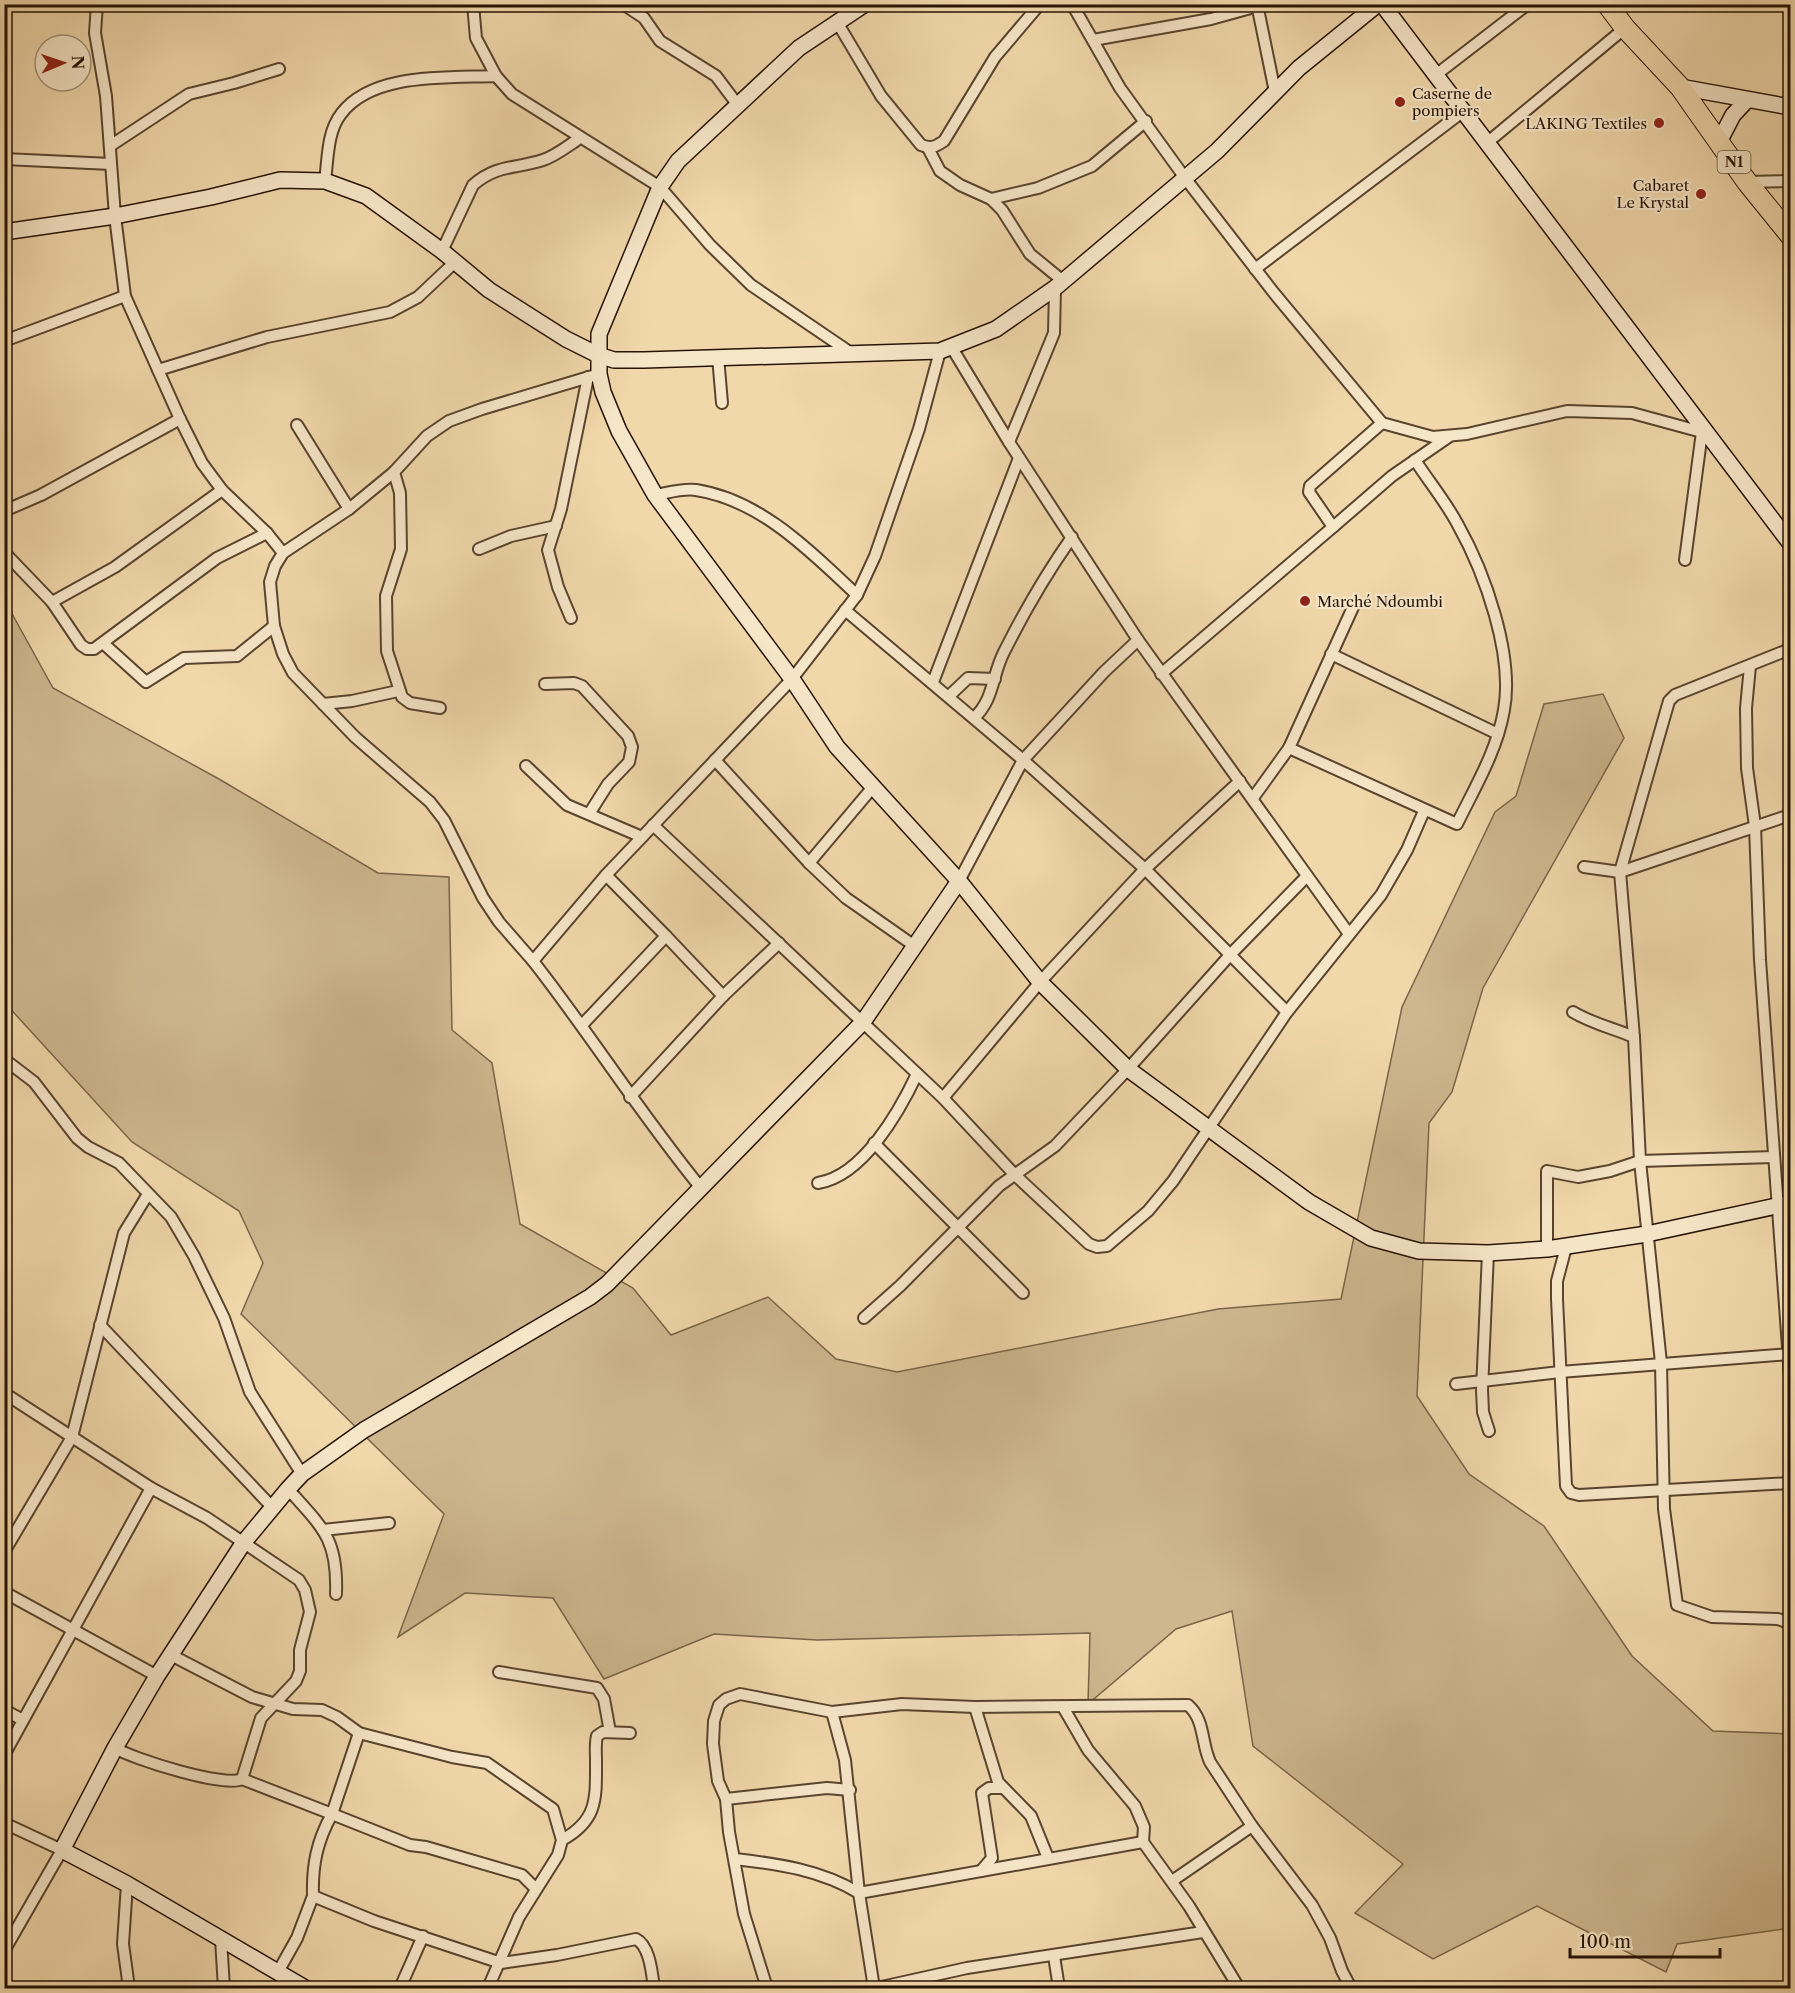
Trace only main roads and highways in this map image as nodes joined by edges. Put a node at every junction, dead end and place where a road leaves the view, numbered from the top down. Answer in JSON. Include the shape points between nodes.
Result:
{"nodes":[{"id":1,"x":1607,"y":4,"type":"edge"},
{"id":2,"x":1791,"y":235,"type":"edge"}],
"edges":[{"from":1,"to":2,"type":"highway","number":"N1","via":[[1680,87],[1747,182]]}]}
